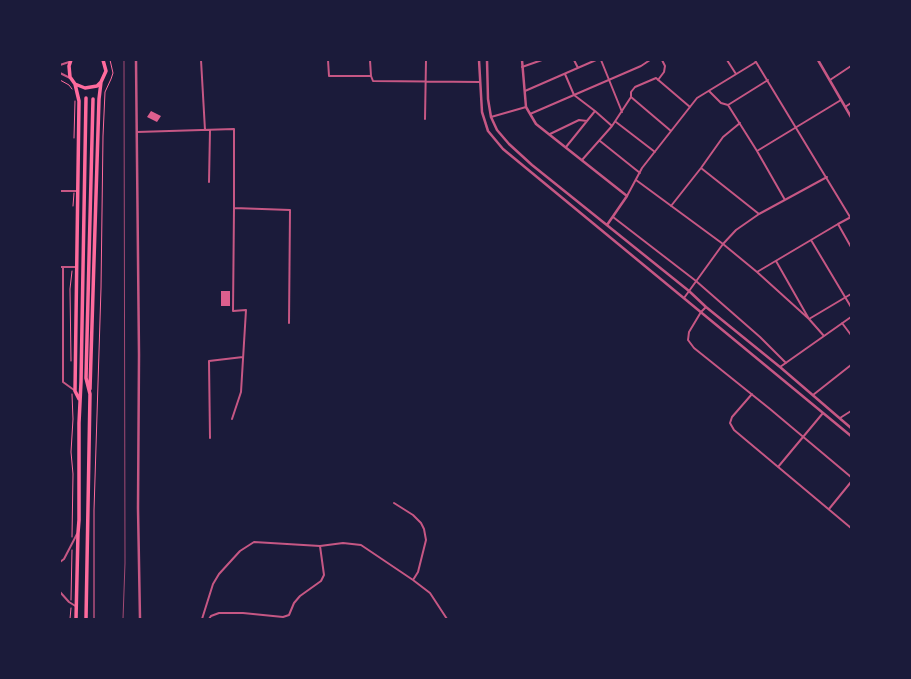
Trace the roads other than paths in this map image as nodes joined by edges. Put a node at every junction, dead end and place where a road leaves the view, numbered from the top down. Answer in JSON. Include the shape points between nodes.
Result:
{"nodes":[{"id":1,"x":71,"y":60,"type":"edge"},
{"id":2,"x":104,"y":60,"type":"edge"},
{"id":3,"x":136,"y":60,"type":"edge"},
{"id":4,"x":201,"y":60,"type":"edge"},
{"id":5,"x":328,"y":60,"type":"edge"},
{"id":6,"x":370,"y":60,"type":"edge"},
{"id":7,"x":426,"y":60,"type":"edge"},
{"id":8,"x":479,"y":60,"type":"edge"},
{"id":9,"x":487,"y":60,"type":"edge"},
{"id":10,"x":522,"y":60,"type":"edge"},
{"id":11,"x":542,"y":60,"type":"edge"},
{"id":12,"x":574,"y":60,"type":"edge"},
{"id":13,"x":596,"y":60,"type":"edge"},
{"id":14,"x":601,"y":60,"type":"edge"},
{"id":15,"x":650,"y":60,"type":"edge"},
{"id":16,"x":662,"y":60,"type":"edge"},
{"id":17,"x":727,"y":60,"type":"edge"},
{"id":18,"x":818,"y":60,"type":"edge"},
{"id":19,"x":756,"y":61,"type":"edge"},
{"id":20,"x":644,"y":62,"type":"edge"},
{"id":21,"x":60,"y":65,"type":"edge"},
{"id":22,"x":851,"y":66,"type":"edge"},
{"id":23,"x":522,"y":68,"type":"junction"},
{"id":24,"x":578,"y":68,"type":"junction"},
{"id":25,"x":60,"y":73,"type":"edge"},
{"id":26,"x":565,"y":74,"type":"junction"},
{"id":27,"x":736,"y":74,"type":"junction"},
{"id":28,"x":371,"y":76,"type":"junction"},
{"id":29,"x":71,"y":79,"type":"junction"},
{"id":30,"x":609,"y":80,"type":"junction"},
{"id":31,"x":658,"y":80,"type":"junction"},
{"id":32,"x":768,"y":80,"type":"junction"},
{"id":33,"x":830,"y":80,"type":"junction"},
{"id":34,"x":426,"y":81,"type":"junction"},
{"id":35,"x":101,"y":82,"type":"junction"},
{"id":36,"x":480,"y":82,"type":"junction"},
{"id":37,"x":74,"y":84,"type":"junction"},
{"id":38,"x":524,"y":91,"type":"junction"},
{"id":39,"x":709,"y":91,"type":"junction"},
{"id":40,"x":574,"y":95,"type":"junction"},
{"id":41,"x":631,"y":97,"type":"junction"},
{"id":42,"x":86,"y":98,"type":"dead end"},
{"id":43,"x":93,"y":99,"type":"dead end"},
{"id":44,"x":841,"y":100,"type":"junction"},
{"id":45,"x":851,"y":103,"type":"edge"},
{"id":46,"x":728,"y":104,"type":"junction"},
{"id":47,"x":526,"y":107,"type":"junction"},
{"id":48,"x":690,"y":107,"type":"junction"},
{"id":49,"x":845,"y":107,"type":"junction"},
{"id":50,"x":595,"y":111,"type":"junction"},
{"id":51,"x":622,"y":112,"type":"junction"},
{"id":52,"x":530,"y":114,"type":"junction"},
{"id":53,"x":492,"y":117,"type":"junction"},
{"id":54,"x":851,"y":117,"type":"edge"},
{"id":55,"x":425,"y":118,"type":"dead end"},
{"id":56,"x":587,"y":121,"type":"junction"},
{"id":57,"x":616,"y":122,"type":"junction"},
{"id":58,"x":740,"y":123,"type":"junction"},
{"id":59,"x":612,"y":126,"type":"junction"},
{"id":60,"x":796,"y":127,"type":"junction"},
{"id":61,"x":205,"y":130,"type":"junction"},
{"id":62,"x":210,"y":130,"type":"junction"},
{"id":63,"x":671,"y":131,"type":"junction"},
{"id":64,"x":137,"y":132,"type":"junction"},
{"id":65,"x":549,"y":134,"type":"junction"},
{"id":66,"x":600,"y":141,"type":"junction"},
{"id":67,"x":566,"y":148,"type":"junction"},
{"id":68,"x":757,"y":151,"type":"junction"},
{"id":69,"x":655,"y":152,"type":"junction"},
{"id":70,"x":582,"y":160,"type":"junction"},
{"id":71,"x":701,"y":168,"type":"junction"},
{"id":72,"x":640,"y":173,"type":"junction"},
{"id":73,"x":827,"y":177,"type":"junction"},
{"id":74,"x":636,"y":180,"type":"junction"},
{"id":75,"x":209,"y":182,"type":"dead end"},
{"id":76,"x":60,"y":191,"type":"edge"},
{"id":77,"x":77,"y":191,"type":"junction"},
{"id":78,"x":626,"y":196,"type":"junction"},
{"id":79,"x":785,"y":200,"type":"junction"},
{"id":80,"x":671,"y":206,"type":"junction"},
{"id":81,"x":234,"y":208,"type":"junction"},
{"id":82,"x":759,"y":214,"type":"junction"},
{"id":83,"x":613,"y":216,"type":"junction"},
{"id":84,"x":850,"y":217,"type":"edge"},
{"id":85,"x":838,"y":224,"type":"junction"},
{"id":86,"x":607,"y":225,"type":"junction"},
{"id":87,"x":811,"y":240,"type":"junction"},
{"id":88,"x":723,"y":244,"type":"junction"},
{"id":89,"x":851,"y":246,"type":"edge"},
{"id":90,"x":776,"y":261,"type":"junction"},
{"id":91,"x":62,"y":267,"type":"edge"},
{"id":92,"x":76,"y":267,"type":"junction"},
{"id":93,"x":757,"y":272,"type":"junction"},
{"id":94,"x":696,"y":281,"type":"junction"},
{"id":95,"x":690,"y":291,"type":"junction"},
{"id":96,"x":851,"y":294,"type":"edge"},
{"id":97,"x":846,"y":297,"type":"junction"},
{"id":98,"x":684,"y":298,"type":"junction"},
{"id":99,"x":706,"y":307,"type":"junction"},
{"id":100,"x":851,"y":307,"type":"edge"},
{"id":101,"x":701,"y":312,"type":"junction"},
{"id":102,"x":851,"y":317,"type":"edge"},
{"id":103,"x":809,"y":319,"type":"junction"},
{"id":104,"x":289,"y":323,"type":"dead end"},
{"id":105,"x":842,"y":324,"type":"junction"},
{"id":106,"x":851,"y":335,"type":"edge"},
{"id":107,"x":824,"y":336,"type":"junction"},
{"id":108,"x":243,"y":357,"type":"junction"},
{"id":109,"x":786,"y":363,"type":"junction"},
{"id":110,"x":851,"y":364,"type":"edge"},
{"id":111,"x":780,"y":367,"type":"junction"},
{"id":112,"x":75,"y":391,"type":"junction"},
{"id":113,"x":90,"y":394,"type":"junction"},
{"id":114,"x":752,"y":394,"type":"junction"},
{"id":115,"x":812,"y":395,"type":"junction"},
{"id":116,"x":80,"y":400,"type":"junction"},
{"id":117,"x":851,"y":411,"type":"edge"},
{"id":118,"x":823,"y":413,"type":"junction"},
{"id":119,"x":232,"y":419,"type":"dead end"},
{"id":120,"x":840,"y":419,"type":"junction"},
{"id":121,"x":846,"y":424,"type":"junction"},
{"id":122,"x":851,"y":424,"type":"edge"},
{"id":123,"x":851,"y":428,"type":"edge"},
{"id":124,"x":851,"y":436,"type":"edge"},
{"id":125,"x":803,"y":437,"type":"junction"},
{"id":126,"x":210,"y":438,"type":"dead end"},
{"id":127,"x":778,"y":467,"type":"junction"},
{"id":128,"x":851,"y":477,"type":"edge"},
{"id":129,"x":851,"y":482,"type":"edge"},
{"id":130,"x":394,"y":503,"type":"dead end"},
{"id":131,"x":829,"y":509,"type":"junction"},
{"id":132,"x":851,"y":528,"type":"edge"},
{"id":133,"x":78,"y":533,"type":"junction"},
{"id":134,"x":320,"y":546,"type":"junction"},
{"id":135,"x":60,"y":562,"type":"edge"},
{"id":136,"x":413,"y":580,"type":"junction"},
{"id":137,"x":60,"y":592,"type":"edge"},
{"id":138,"x":76,"y":606,"type":"junction"},
{"id":139,"x":75,"y":619,"type":"edge"},
{"id":140,"x":86,"y":619,"type":"edge"},
{"id":141,"x":140,"y":619,"type":"edge"},
{"id":142,"x":202,"y":619,"type":"edge"},
{"id":143,"x":208,"y":619,"type":"edge"},
{"id":144,"x":447,"y":619,"type":"edge"}],
"edges":[{"from":1,"to":21,"type":"street"},
{"from":1,"to":29,"type":"highway","via":[[68,71]]},
{"from":2,"to":35,"type":"highway","via":[[106,71]]},
{"from":3,"to":64,"type":"street"},
{"from":4,"to":61,"type":"street"},
{"from":5,"to":28,"type":"street","via":[[329,76]]},
{"from":6,"to":28,"type":"street"},
{"from":7,"to":34,"type":"street"},
{"from":8,"to":36,"type":"street"},
{"from":9,"to":53,"type":"street","via":[[488,99]]},
{"from":10,"to":23,"type":"street"},
{"from":11,"to":23,"type":"street"},
{"from":12,"to":24,"type":"street"},
{"from":13,"to":24,"type":"street"},
{"from":14,"to":30,"type":"street"},
{"from":15,"to":20,"type":"street"},
{"from":16,"to":31,"type":"street","via":[[664,72]]},
{"from":17,"to":27,"type":"street"},
{"from":18,"to":33,"type":"street"},
{"from":19,"to":27,"type":"street"},
{"from":19,"to":32,"type":"street"},
{"from":20,"to":30,"type":"street"},
{"from":22,"to":33,"type":"street"},
{"from":23,"to":38,"type":"street"},
{"from":24,"to":26,"type":"street"},
{"from":25,"to":29,"type":"street"},
{"from":26,"to":38,"type":"street"},
{"from":26,"to":40,"type":"street"},
{"from":27,"to":39,"type":"street"},
{"from":28,"to":34,"type":"street","via":[[373,81]]},
{"from":29,"to":37,"type":"highway"},
{"from":30,"to":40,"type":"street"},
{"from":30,"to":51,"type":"street"},
{"from":31,"to":41,"type":"street","via":[[656,78],[635,86]]},
{"from":31,"to":48,"type":"street"},
{"from":32,"to":46,"type":"street"},
{"from":32,"to":60,"type":"street"},
{"from":33,"to":44,"type":"street"},
{"from":34,"to":36,"type":"street"},
{"from":34,"to":55,"type":"street"},
{"from":35,"to":37,"type":"highway","via":[[97,86],[85,88]]},
{"from":35,"to":113,"type":"highway"},
{"from":36,"to":98,"type":"street","via":[[482,112],[488,131],[503,149]]},
{"from":37,"to":77,"type":"highway","via":[[79,101]]},
{"from":38,"to":47,"type":"street"},
{"from":39,"to":46,"type":"street","via":[[721,102]]},
{"from":39,"to":48,"type":"street","via":[[697,98]]},
{"from":40,"to":50,"type":"street"},
{"from":40,"to":52,"type":"street"},
{"from":41,"to":51,"type":"street"},
{"from":41,"to":63,"type":"street"},
{"from":42,"to":116,"type":"highway"},
{"from":43,"to":113,"type":"highway","via":[[86,378]]},
{"from":44,"to":49,"type":"street"},
{"from":44,"to":60,"type":"street"},
{"from":45,"to":49,"type":"street"},
{"from":46,"to":58,"type":"street"},
{"from":47,"to":52,"type":"street"},
{"from":47,"to":53,"type":"street"},
{"from":48,"to":63,"type":"street"},
{"from":49,"to":54,"type":"street"},
{"from":50,"to":56,"type":"street"},
{"from":50,"to":59,"type":"street"},
{"from":51,"to":57,"type":"street"},
{"from":52,"to":65,"type":"street","via":[[536,124]]},
{"from":53,"to":86,"type":"street","via":[[497,130],[509,144]]},
{"from":56,"to":65,"type":"street","via":[[579,120]]},
{"from":56,"to":67,"type":"street"},
{"from":57,"to":59,"type":"street"},
{"from":57,"to":69,"type":"street"},
{"from":58,"to":68,"type":"street"},
{"from":58,"to":71,"type":"street","via":[[723,137]]},
{"from":59,"to":66,"type":"street"},
{"from":60,"to":68,"type":"street"},
{"from":60,"to":73,"type":"street"},
{"from":61,"to":62,"type":"street"},
{"from":61,"to":64,"type":"street"},
{"from":62,"to":75,"type":"street"},
{"from":62,"to":81,"type":"street","via":[[234,129]]},
{"from":63,"to":69,"type":"street"},
{"from":64,"to":141,"type":"street"},
{"from":65,"to":67,"type":"street"},
{"from":66,"to":70,"type":"street"},
{"from":66,"to":72,"type":"street"},
{"from":67,"to":70,"type":"street"},
{"from":68,"to":79,"type":"street"},
{"from":69,"to":72,"type":"street"},
{"from":70,"to":78,"type":"street"},
{"from":71,"to":80,"type":"street"},
{"from":71,"to":82,"type":"street"},
{"from":72,"to":74,"type":"street"},
{"from":73,"to":79,"type":"street"},
{"from":73,"to":84,"type":"street"},
{"from":74,"to":78,"type":"street"},
{"from":74,"to":80,"type":"street"},
{"from":76,"to":77,"type":"street"},
{"from":77,"to":92,"type":"highway"},
{"from":78,"to":83,"type":"street"},
{"from":79,"to":82,"type":"street"},
{"from":80,"to":88,"type":"street"},
{"from":81,"to":104,"type":"street","via":[[290,210]]},
{"from":81,"to":108,"type":"street","via":[[233,311],[246,310]]},
{"from":82,"to":88,"type":"street","via":[[736,230]]},
{"from":83,"to":86,"type":"street"},
{"from":83,"to":94,"type":"street"},
{"from":84,"to":85,"type":"street"},
{"from":85,"to":87,"type":"street"},
{"from":85,"to":89,"type":"street"},
{"from":86,"to":95,"type":"street"},
{"from":87,"to":90,"type":"street"},
{"from":87,"to":97,"type":"street"},
{"from":88,"to":93,"type":"street"},
{"from":88,"to":94,"type":"street"},
{"from":90,"to":93,"type":"street"},
{"from":90,"to":103,"type":"street"},
{"from":91,"to":92,"type":"street"},
{"from":91,"to":112,"type":"street","via":[[63,382]]},
{"from":92,"to":112,"type":"highway"},
{"from":93,"to":103,"type":"street"},
{"from":94,"to":95,"type":"street"},
{"from":94,"to":109,"type":"street"},
{"from":95,"to":98,"type":"street"},
{"from":95,"to":99,"type":"street"},
{"from":96,"to":97,"type":"street"},
{"from":97,"to":100,"type":"street"},
{"from":97,"to":103,"type":"street"},
{"from":98,"to":101,"type":"street"},
{"from":99,"to":101,"type":"street"},
{"from":99,"to":111,"type":"street"},
{"from":101,"to":114,"type":"street","via":[[689,332],[688,340],[694,348]]},
{"from":101,"to":118,"type":"street"},
{"from":102,"to":105,"type":"street"},
{"from":103,"to":107,"type":"street"},
{"from":105,"to":106,"type":"street"},
{"from":105,"to":107,"type":"street"},
{"from":107,"to":109,"type":"street"},
{"from":108,"to":119,"type":"street","via":[[241,392]]},
{"from":108,"to":126,"type":"street","via":[[209,361]]},
{"from":109,"to":111,"type":"street"},
{"from":110,"to":115,"type":"street"},
{"from":111,"to":115,"type":"street"},
{"from":112,"to":116,"type":"highway"},
{"from":113,"to":140,"type":"highway"},
{"from":114,"to":125,"type":"street"},
{"from":114,"to":127,"type":"street","via":[[732,417],[730,424]]},
{"from":115,"to":120,"type":"street"},
{"from":116,"to":133,"type":"highway"},
{"from":117,"to":120,"type":"street"},
{"from":118,"to":124,"type":"street"},
{"from":118,"to":125,"type":"street"},
{"from":120,"to":121,"type":"street"},
{"from":121,"to":122,"type":"street"},
{"from":121,"to":123,"type":"street"},
{"from":125,"to":127,"type":"street"},
{"from":125,"to":128,"type":"street"},
{"from":127,"to":131,"type":"street"},
{"from":129,"to":131,"type":"street"},
{"from":130,"to":136,"type":"street","via":[[413,515],[424,529],[424,552]]},
{"from":131,"to":132,"type":"street"},
{"from":133,"to":135,"type":"street"},
{"from":133,"to":138,"type":"highway"},
{"from":134,"to":136,"type":"street","via":[[354,543]]},
{"from":134,"to":142,"type":"street","via":[[254,542],[248,545],[219,574]]},
{"from":134,"to":143,"type":"street","via":[[324,575],[321,581],[294,603],[289,616],[219,613]]},
{"from":136,"to":144,"type":"street","via":[[430,593]]},
{"from":137,"to":138,"type":"street"},
{"from":138,"to":139,"type":"highway"}]}
